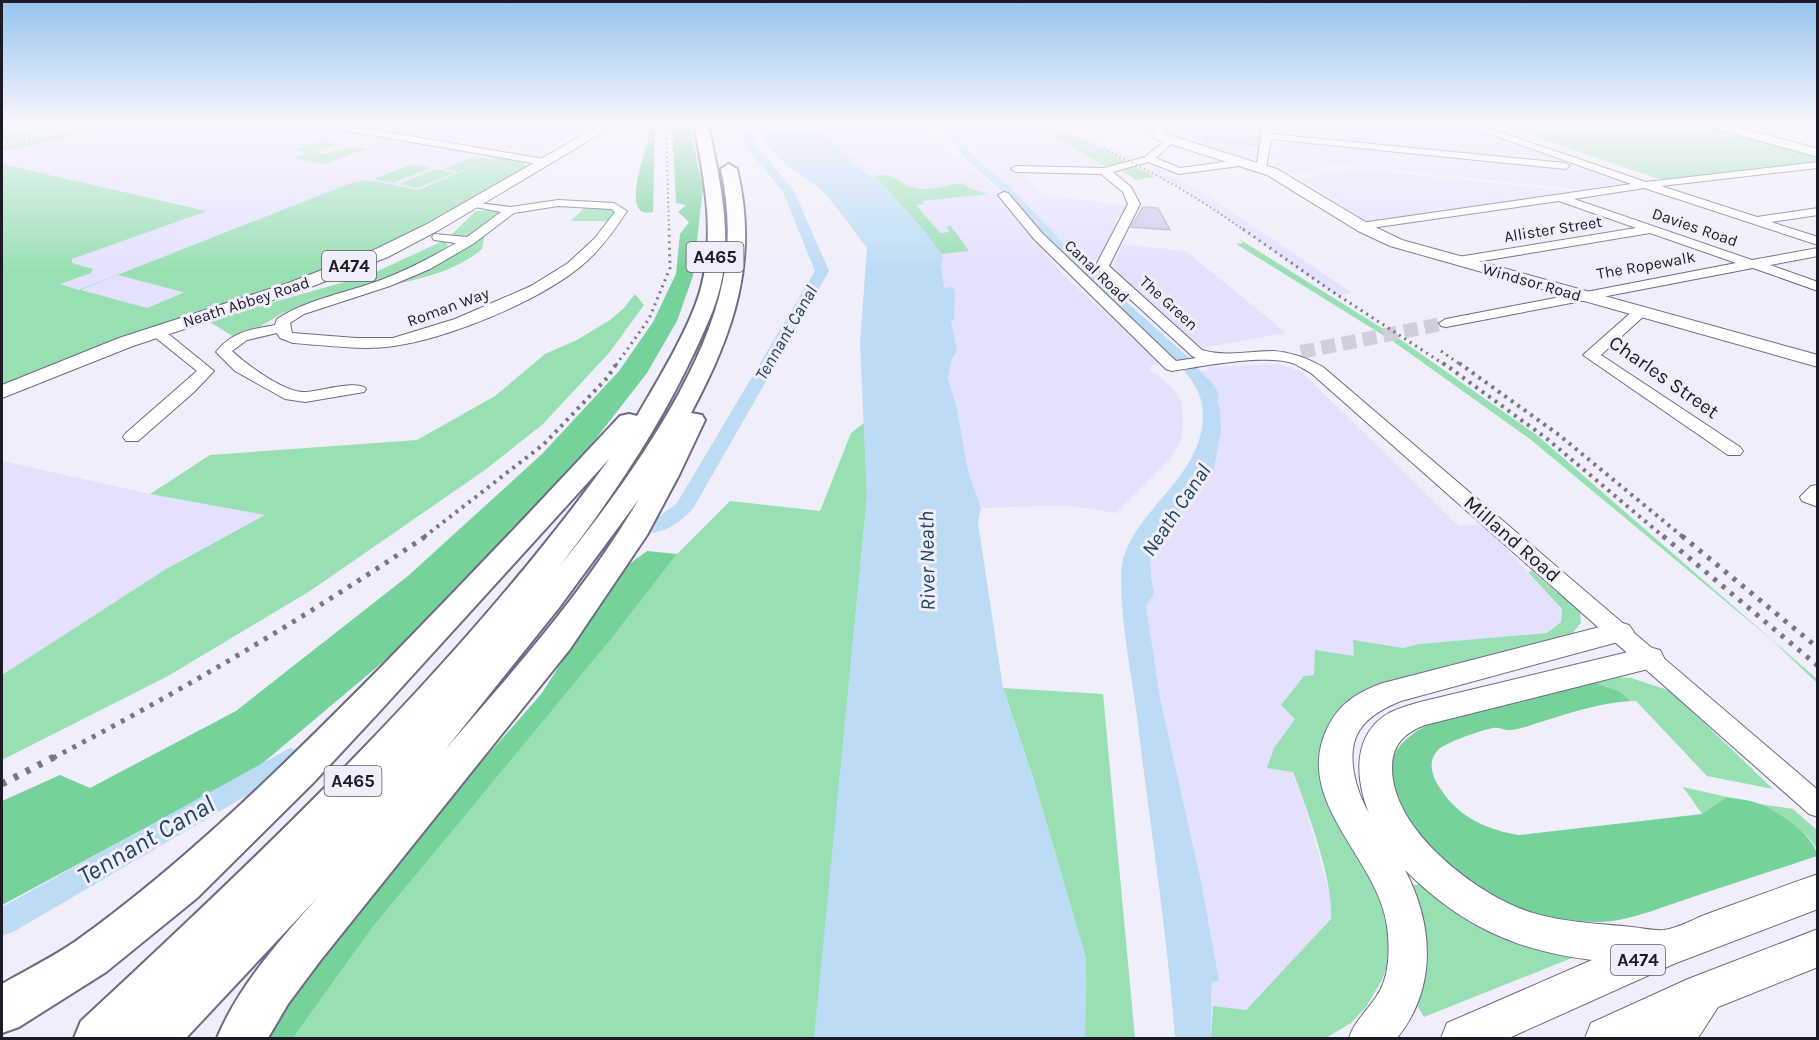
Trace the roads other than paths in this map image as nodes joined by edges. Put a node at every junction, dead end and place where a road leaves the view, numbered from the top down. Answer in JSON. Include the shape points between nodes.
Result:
{"nodes":[{"id":1,"x":525,"y":174,"type":"edge"},
{"id":2,"x":711,"y":174,"type":"edge"},
{"id":3,"x":730,"y":174,"type":"edge"},
{"id":4,"x":1108,"y":174,"type":"edge"},
{"id":5,"x":1274,"y":174,"type":"edge"},
{"id":6,"x":1611,"y":174,"type":"edge"},
{"id":7,"x":1744,"y":174,"type":"edge"},
{"id":8,"x":1645,"y":185,"type":"junction"},
{"id":9,"x":1004,"y":195,"type":"dead end"},
{"id":10,"x":1560,"y":198,"type":"junction"},
{"id":11,"x":474,"y":204,"type":"junction"},
{"id":12,"x":511,"y":210,"type":"junction"},
{"id":13,"x":1818,"y":211,"type":"edge"},
{"id":14,"x":1756,"y":221,"type":"junction"},
{"id":15,"x":1361,"y":227,"type":"junction"},
{"id":16,"x":1652,"y":230,"type":"junction"},
{"id":17,"x":438,"y":237,"type":"dead end"},
{"id":18,"x":469,"y":241,"type":"junction"},
{"id":19,"x":1818,"y":241,"type":"edge"},
{"id":20,"x":1818,"y":252,"type":"edge"},
{"id":21,"x":1458,"y":261,"type":"junction"},
{"id":22,"x":1753,"y":264,"type":"junction"},
{"id":23,"x":1818,"y":287,"type":"edge"},
{"id":24,"x":1580,"y":296,"type":"junction"},
{"id":25,"x":1640,"y":312,"type":"junction"},
{"id":26,"x":1446,"y":323,"type":"tunnel mouth"},
{"id":27,"x":282,"y":328,"type":"junction"},
{"id":28,"x":156,"y":331,"type":"junction"},
{"id":29,"x":1301,"y":352,"type":"tunnel mouth"},
{"id":30,"x":1275,"y":356,"type":"junction"},
{"id":31,"x":1216,"y":359,"type":"junction"},
{"id":32,"x":1818,"y":361,"type":"edge"},
{"id":33,"x":1172,"y":366,"type":"joint"},
{"id":34,"x":683,"y":381,"type":"junction"},
{"id":35,"x":358,"y":389,"type":"dead end"},
{"id":36,"x":2,"y":392,"type":"edge"},
{"id":37,"x":132,"y":437,"type":"dead end"},
{"id":38,"x":1734,"y":451,"type":"dead end"},
{"id":39,"x":612,"y":518,"type":"junction"},
{"id":40,"x":1619,"y":632,"type":"junction"},
{"id":41,"x":1649,"y":658,"type":"junction"},
{"id":42,"x":1407,"y":702,"type":"junction"},
{"id":43,"x":1818,"y":806,"type":"edge"},
{"id":44,"x":1818,"y":891,"type":"edge"},
{"id":45,"x":1818,"y":948,"type":"edge"},
{"id":46,"x":1664,"y":949,"type":"junction"},
{"id":47,"x":1703,"y":993,"type":"junction"},
{"id":48,"x":2,"y":1010,"type":"edge"},
{"id":49,"x":98,"y":1038,"type":"edge"},
{"id":50,"x":154,"y":1038,"type":"edge"},
{"id":51,"x":241,"y":1038,"type":"edge"},
{"id":52,"x":1370,"y":1038,"type":"edge"},
{"id":53,"x":1462,"y":1038,"type":"edge"},
{"id":54,"x":1606,"y":1038,"type":"edge"},
{"id":55,"x":1673,"y":1038,"type":"edge"}],
"edges":[{"from":1,"to":11,"type":"main road","name":"Neath Abbey Road","number":"A474"},
{"from":2,"to":34,"type":"highway","number":"A465","via":[[716,247],[711,285]]},
{"from":3,"to":34,"type":"highway","number":"A465","via":[[738,241],[728,301]]},
{"from":4,"to":31,"type":"street","name":"The Green","via":[[1124,185],[1134,204],[1102,267],[1197,352]]},
{"from":5,"to":15,"type":"main road","name":"Windsor Road","via":[[1336,208]]},
{"from":6,"to":8,"type":"street"},
{"from":7,"to":8,"type":"street"},
{"from":8,"to":10,"type":"street"},
{"from":8,"to":14,"type":"street"},
{"from":9,"to":33,"type":"street","name":"Canal Road","via":[[1038,236]]},
{"from":10,"to":15,"type":"street"},
{"from":10,"to":16,"type":"street","name":"Davies Road"},
{"from":11,"to":12,"type":"street","name":"Roman Way"},
{"from":11,"to":28,"type":"main road","name":"Neath Abbey Road","number":"A474","via":[[382,253],[297,286]]},
{"from":12,"to":18,"type":"street","name":"Roman Way"},
{"from":12,"to":27,"type":"street","name":"Roman Way","via":[[558,203],[614,206],[621,211],[574,266],[499,306],[429,333],[390,342],[293,339]]},
{"from":13,"to":14,"type":"street"},
{"from":14,"to":19,"type":"street"},
{"from":15,"to":21,"type":"main road","name":"Windsor Road","via":[[1396,243]]},
{"from":16,"to":21,"type":"street","name":"Allister Street"},
{"from":16,"to":22,"type":"street","name":"Davies Road"},
{"from":17,"to":18,"type":"street"},
{"from":18,"to":27,"type":"street","name":"Roman Way","via":[[395,279],[299,311],[282,322]]},
{"from":20,"to":22,"type":"street","name":"The Ropewalk"},
{"from":21,"to":24,"type":"main road","name":"Windsor Road"},
{"from":22,"to":23,"type":"street","name":"Davies Road"},
{"from":22,"to":24,"type":"street","name":"The Ropewalk"},
{"from":24,"to":25,"type":"main road","name":"Windsor Road"},
{"from":24,"to":26,"type":"street","name":"The Ropewalk"},
{"from":25,"to":32,"type":"main road","name":"Windsor Road"},
{"from":25,"to":38,"type":"street","name":"Charles Street","via":[[1591,355]]},
{"from":27,"to":35,"type":"street","via":[[238,339],[224,352],[241,368],[291,396]]},
{"from":28,"to":36,"type":"main road","name":"Neath Abbey Road","number":"A474"},
{"from":28,"to":37,"type":"street","via":[[206,371]]},
{"from":29,"to":30,"type":"street"},
{"from":30,"to":31,"type":"street","name":"Milland Road"},
{"from":30,"to":40,"type":"street","name":"Milland Road","via":[[1298,360],[1326,377]]},
{"from":31,"to":33,"type":"street","name":"Milland Road"},
{"from":34,"to":39,"type":"highway","number":"A465","via":[[652,414]]},
{"from":34,"to":39,"type":"highway","number":"A465","via":[[698,408],[666,475]]},
{"from":34,"to":48,"type":"highway","number":"A465","via":[[636,413],[581,477],[368,702],[182,885],[90,957]]},
{"from":39,"to":49,"type":"highway","number":"A465","via":[[519,594],[419,711],[292,845]]},
{"from":39,"to":50,"type":"highway","number":"A465","via":[[451,718],[325,859]]},
{"from":39,"to":51,"type":"highway","number":"A465","via":[[605,575],[558,641],[304,946]]},
{"from":40,"to":41,"type":"street","name":"Milland Road"},
{"from":40,"to":42,"type":"main road"},
{"from":41,"to":42,"type":"main road"},
{"from":41,"to":43,"type":"street","name":"Milland Road"},
{"from":42,"to":46,"type":"main road","via":[[1397,724],[1379,746],[1374,762],[1379,797],[1403,841],[1419,860],[1462,897],[1526,928],[1562,937]]},
{"from":42,"to":52,"type":"main road","via":[[1376,698],[1357,709],[1339,739],[1336,758],[1343,801],[1396,887],[1409,946],[1406,973],[1395,1005]]},
{"from":44,"to":46,"type":"main road","number":"A474"},
{"from":45,"to":47,"type":"main road"},
{"from":46,"to":53,"type":"main road","number":"A474"},
{"from":47,"to":54,"type":"main road"},
{"from":47,"to":55,"type":"main road"}]}
